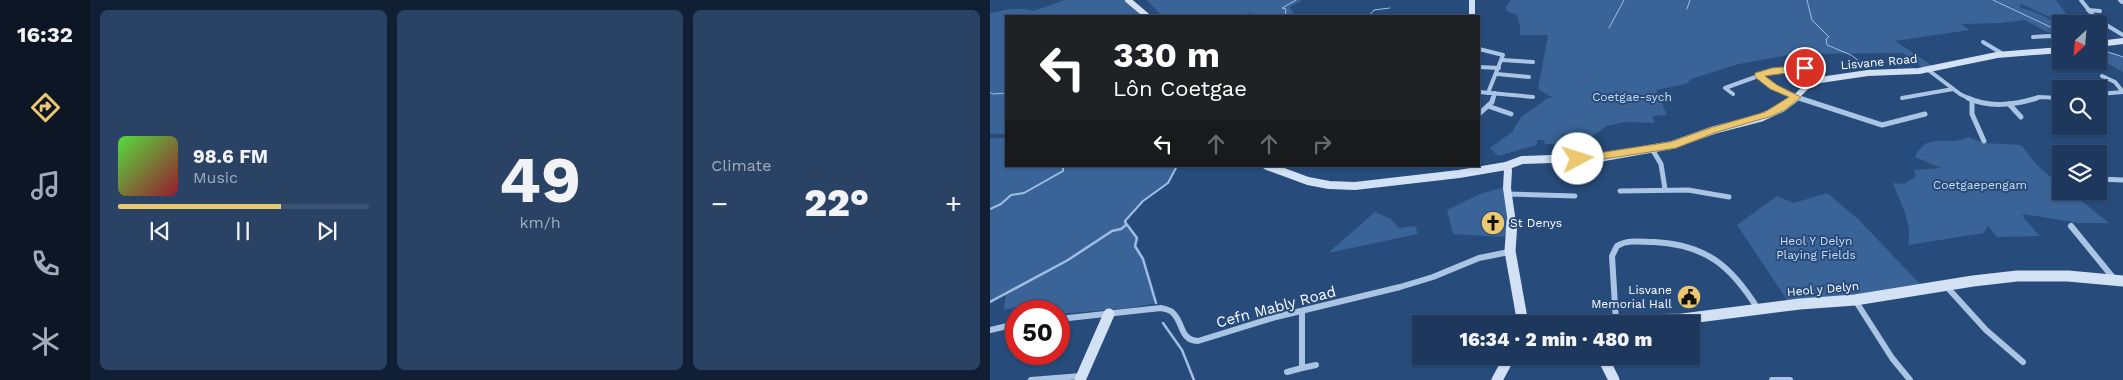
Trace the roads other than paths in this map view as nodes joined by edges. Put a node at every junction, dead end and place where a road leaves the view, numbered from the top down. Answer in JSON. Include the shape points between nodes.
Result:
{"nodes":[{"id":1,"x":1128,"y":0,"type":"edge"},
{"id":2,"x":1472,"y":0,"type":"edge"},
{"id":3,"x":2082,"y":0,"type":"edge"},
{"id":4,"x":2087,"y":10,"type":"junction"},
{"id":5,"x":2100,"y":11,"type":"dead end"},
{"id":6,"x":1146,"y":15,"type":"edge"},
{"id":7,"x":1472,"y":15,"type":"edge"},
{"id":8,"x":2123,"y":35,"type":"edge"},
{"id":9,"x":2052,"y":36,"type":"edge"},
{"id":10,"x":2034,"y":37,"type":"dead end"},
{"id":11,"x":1983,"y":42,"type":"dead end"},
{"id":12,"x":2123,"y":42,"type":"edge"},
{"id":13,"x":2108,"y":43,"type":"edge"},
{"id":14,"x":1480,"y":49,"type":"edge"},
{"id":15,"x":2052,"y":51,"type":"edge"},
{"id":16,"x":2003,"y":54,"type":"junction"},
{"id":17,"x":1793,"y":56,"type":"dead end"},
{"id":18,"x":1502,"y":60,"type":"junction"},
{"id":19,"x":1533,"y":62,"type":"dead end"},
{"id":20,"x":1480,"y":67,"type":"edge"},
{"id":21,"x":1499,"y":68,"type":"junction"},
{"id":22,"x":1926,"y":69,"type":"junction"},
{"id":23,"x":1497,"y":74,"type":"junction"},
{"id":24,"x":1758,"y":75,"type":"junction"},
{"id":25,"x":2102,"y":76,"type":"dead end"},
{"id":26,"x":1529,"y":77,"type":"dead end"},
{"id":27,"x":1953,"y":89,"type":"junction"},
{"id":28,"x":1480,"y":92,"type":"edge"},
{"id":29,"x":2123,"y":92,"type":"edge"},
{"id":30,"x":1488,"y":93,"type":"junction"},
{"id":31,"x":1495,"y":93,"type":"junction"},
{"id":32,"x":2107,"y":93,"type":"edge"},
{"id":33,"x":1734,"y":94,"type":"dead end"},
{"id":34,"x":1533,"y":96,"type":"dead end"},
{"id":35,"x":1796,"y":97,"type":"junction"},
{"id":36,"x":1902,"y":98,"type":"dead end"},
{"id":37,"x":2052,"y":98,"type":"edge"},
{"id":38,"x":1972,"y":100,"type":"junction"},
{"id":39,"x":2009,"y":104,"type":"junction"},
{"id":40,"x":1488,"y":106,"type":"junction"},
{"id":41,"x":1480,"y":113,"type":"edge"},
{"id":42,"x":1511,"y":114,"type":"dead end"},
{"id":43,"x":1925,"y":114,"type":"dead end"},
{"id":44,"x":2020,"y":117,"type":"dead end"},
{"id":45,"x":1984,"y":141,"type":"dead end"},
{"id":46,"x":1652,"y":149,"type":"junction"},
{"id":47,"x":1506,"y":166,"type":"junction"},
{"id":48,"x":1270,"y":167,"type":"edge"},
{"id":49,"x":2107,"y":179,"type":"edge"},
{"id":50,"x":2123,"y":180,"type":"edge"},
{"id":51,"x":1665,"y":189,"type":"junction"},
{"id":52,"x":1620,"y":191,"type":"dead end"},
{"id":53,"x":1508,"y":194,"type":"junction"},
{"id":54,"x":1575,"y":196,"type":"dead end"},
{"id":55,"x":1729,"y":197,"type":"dead end"},
{"id":56,"x":2071,"y":226,"type":"dead end"},
{"id":57,"x":1510,"y":252,"type":"junction"},
{"id":58,"x":2119,"y":281,"type":"edge"},
{"id":59,"x":1946,"y":286,"type":"junction"},
{"id":60,"x":1855,"y":300,"type":"junction"},
{"id":61,"x":1758,"y":309,"type":"junction"},
{"id":62,"x":1302,"y":311,"type":"junction"},
{"id":63,"x":1109,"y":314,"type":"junction"},
{"id":64,"x":1522,"y":315,"type":"edge"},
{"id":65,"x":1616,"y":315,"type":"edge"},
{"id":66,"x":1700,"y":317,"type":"edge"},
{"id":67,"x":1070,"y":318,"type":"edge"},
{"id":68,"x":1005,"y":327,"type":"edge"},
{"id":69,"x":990,"y":330,"type":"edge"},
{"id":70,"x":2023,"y":362,"type":"dead end"},
{"id":71,"x":1316,"y":365,"type":"dead end"},
{"id":72,"x":1505,"y":365,"type":"edge"},
{"id":73,"x":1606,"y":365,"type":"edge"},
{"id":74,"x":1302,"y":368,"type":"junction"},
{"id":75,"x":1287,"y":372,"type":"dead end"},
{"id":76,"x":1081,"y":378,"type":"edge"},
{"id":77,"x":1031,"y":380,"type":"edge"},
{"id":78,"x":1497,"y":380,"type":"edge"},
{"id":79,"x":1614,"y":380,"type":"edge"},
{"id":80,"x":1772,"y":380,"type":"edge"},
{"id":81,"x":1790,"y":380,"type":"edge"},
{"id":82,"x":1910,"y":380,"type":"edge"}],
"edges":[{"from":1,"to":6,"type":"main road"},
{"from":2,"to":7,"type":"street"},
{"from":3,"to":4,"type":"street"},
{"from":4,"to":5,"type":"street"},
{"from":4,"to":8,"type":"street"},
{"from":9,"to":10,"type":"street"},
{"from":11,"to":16,"type":"street"},
{"from":12,"to":13,"type":"main road"},
{"from":14,"to":18,"type":"street","via":[[1501,54]]},
{"from":15,"to":16,"type":"main road","name":"Lisvane Road"},
{"from":16,"to":22,"type":"main road","name":"Lisvane Road"},
{"from":17,"to":24,"type":"street","via":[[1805,68],[1772,70]]},
{"from":18,"to":19,"type":"street"},
{"from":18,"to":21,"type":"street"},
{"from":20,"to":21,"type":"street"},
{"from":21,"to":23,"type":"street"},
{"from":22,"to":27,"type":"street"},
{"from":22,"to":35,"type":"main road","name":"Lisvane Road","via":[[1820,80],[1806,86]]},
{"from":23,"to":26,"type":"street"},
{"from":23,"to":30,"type":"street"},
{"from":24,"to":33,"type":"street","via":[[1725,88]]},
{"from":24,"to":35,"type":"street"},
{"from":25,"to":29,"type":"street","via":[[2115,82]]},
{"from":27,"to":36,"type":"street"},
{"from":27,"to":38,"type":"street"},
{"from":28,"to":30,"type":"street"},
{"from":29,"to":32,"type":"street"},
{"from":30,"to":31,"type":"street"},
{"from":31,"to":34,"type":"street"},
{"from":31,"to":40,"type":"street"},
{"from":35,"to":43,"type":"street","via":[[1882,125]]},
{"from":35,"to":46,"type":"main road","name":"Lisvane Road","via":[[1760,118]]},
{"from":37,"to":39,"type":"street"},
{"from":38,"to":39,"type":"street"},
{"from":38,"to":45,"type":"street","via":[[1973,118]]},
{"from":39,"to":44,"type":"street"},
{"from":40,"to":41,"type":"street"},
{"from":40,"to":42,"type":"street"},
{"from":46,"to":47,"type":"main road","name":"Lisvane Road","via":[[1585,159],[1522,160]]},
{"from":46,"to":51,"type":"street","via":[[1661,164]]},
{"from":47,"to":48,"type":"main road","name":"Lisvane Road","via":[[1355,186],[1308,181]]},
{"from":47,"to":53,"type":"main road"},
{"from":49,"to":50,"type":"street"},
{"from":51,"to":52,"type":"street"},
{"from":51,"to":55,"type":"street","via":[[1697,189]]},
{"from":53,"to":54,"type":"street"},
{"from":53,"to":57,"type":"main road","via":[[1512,218]]},
{"from":56,"to":58,"type":"street"},
{"from":57,"to":62,"type":"street","name":"Cefn Mably Road","via":[[1479,258],[1400,287]]},
{"from":57,"to":64,"type":"main road"},
{"from":58,"to":59,"type":"main road","name":"Heol y Delyn","via":[[2017,276]]},
{"from":59,"to":60,"type":"main road","name":"Heol y Delyn"},
{"from":59,"to":70,"type":"street","via":[[1982,326]]},
{"from":60,"to":61,"type":"main road","name":"Heol y Delyn"},
{"from":60,"to":82,"type":"street"},
{"from":61,"to":65,"type":"street","via":[[1735,276],[1714,256],[1680,244],[1627,242],[1619,244],[1612,253]]},
{"from":61,"to":66,"type":"main road","name":"Heol y Delyn"},
{"from":62,"to":63,"type":"street","name":"Cefn Mably Road","via":[[1191,341],[1185,338],[1174,314],[1167,310],[1154,308]]},
{"from":62,"to":74,"type":"street"},
{"from":63,"to":67,"type":"street","name":"Cefn Mably Road"},
{"from":63,"to":76,"type":"main road"},
{"from":68,"to":69,"type":"street"},
{"from":71,"to":74,"type":"street"},
{"from":72,"to":78,"type":"main road"},
{"from":73,"to":79,"type":"main road"},
{"from":74,"to":75,"type":"street"},
{"from":76,"to":77,"type":"street"},
{"from":80,"to":81,"type":"street"}]}
